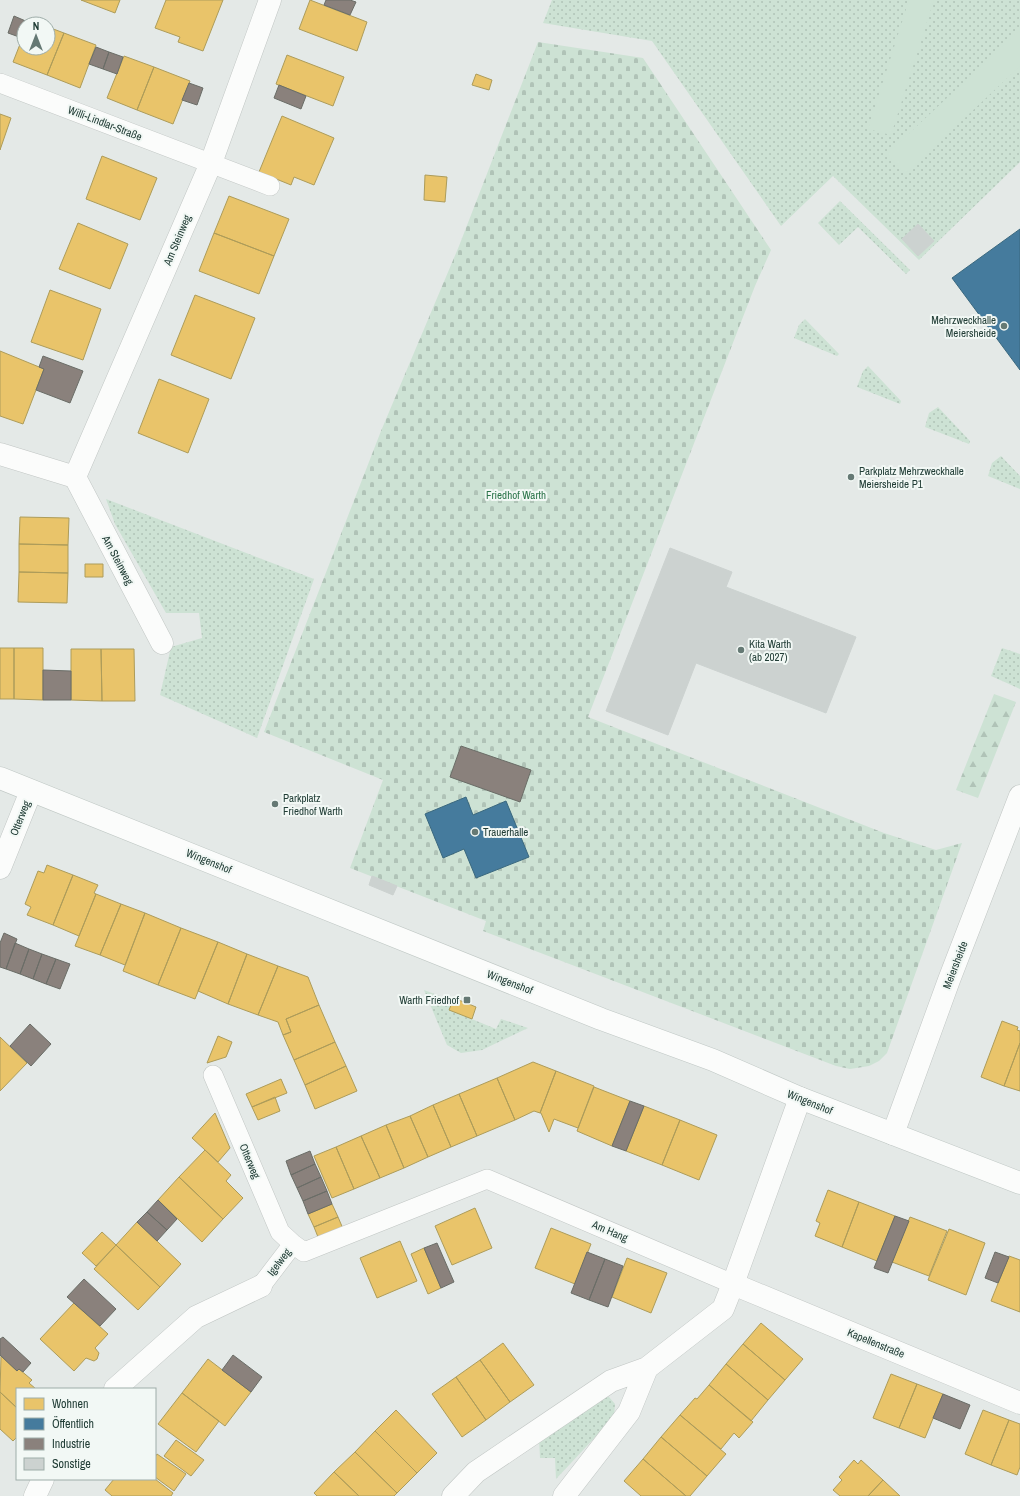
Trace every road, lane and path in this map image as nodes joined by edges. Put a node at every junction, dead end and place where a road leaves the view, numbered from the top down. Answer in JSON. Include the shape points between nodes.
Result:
{"nodes":[{"id":1,"x":270,"y":0,"type":"edge"},
{"id":2,"x":0,"y":83,"type":"edge"},
{"id":3,"x":211,"y":163,"type":"junction"},
{"id":4,"x":270,"y":186,"type":"dead end"},
{"id":5,"x":0,"y":454,"type":"edge"},
{"id":6,"x":75,"y":477,"type":"junction"},
{"id":7,"x":162,"y":643,"type":"dead end"},
{"id":8,"x":0,"y":778,"type":"edge"},
{"id":9,"x":31,"y":791,"type":"junction"},
{"id":10,"x":1020,"y":796,"type":"edge"},
{"id":11,"x":0,"y":868,"type":"edge"},
{"id":12,"x":213,"y":1075,"type":"dead end"},
{"id":13,"x":800,"y":1098,"type":"junction"},
{"id":14,"x":893,"y":1134,"type":"junction"},
{"id":15,"x":488,"y":1179,"type":"joint"},
{"id":16,"x":1020,"y":1183,"type":"edge"},
{"id":17,"x":293,"y":1244,"type":"junction"},
{"id":18,"x":733,"y":1284,"type":"junction"},
{"id":19,"x":261,"y":1286,"type":"joint"},
{"id":20,"x":647,"y":1368,"type":"junction"},
{"id":21,"x":116,"y":1388,"type":"edge"},
{"id":22,"x":1020,"y":1403,"type":"edge"},
{"id":23,"x":43,"y":1480,"type":"edge"},
{"id":24,"x":35,"y":1496,"type":"edge"},
{"id":25,"x":453,"y":1496,"type":"edge"},
{"id":26,"x":566,"y":1496,"type":"edge"}],
"edges":[{"from":1,"to":3,"type":"street","name":"Am Steinweg"},
{"from":2,"to":3,"type":"lane","name":"Willi-Lindlar-Straße"},
{"from":3,"to":4,"type":"lane","name":"Willi-Lindlar-Straße"},
{"from":3,"to":6,"type":"street","name":"Am Steinweg"},
{"from":5,"to":6,"type":"street"},
{"from":6,"to":7,"type":"street","name":"Am Steinweg"},
{"from":8,"to":9,"type":"street","name":"Wingenshof"},
{"from":9,"to":11,"type":"street","name":"Otterweg"},
{"from":9,"to":13,"type":"street","name":"Wingenshof","via":[[601,1019],[713,1060]]},
{"from":10,"to":14,"type":"street","name":"Meiersheide"},
{"from":12,"to":17,"type":"lane","name":"Otterweg","via":[[280,1232]]},
{"from":13,"to":14,"type":"street","name":"Wingenshof"},
{"from":13,"to":18,"type":"street"},
{"from":14,"to":16,"type":"street","name":"Wingenshof"},
{"from":15,"to":17,"type":"lane","name":"Igelweg","via":[[304,1252]]},
{"from":15,"to":18,"type":"lane","name":"Am Hang"},
{"from":17,"to":19,"type":"lane","name":"Igelweg"},
{"from":18,"to":20,"type":"street","via":[[723,1309]]},
{"from":18,"to":22,"type":"street","name":"Kapellenstraße"},
{"from":19,"to":21,"type":"street","name":"Igelweg","via":[[196,1317]]},
{"from":20,"to":25,"type":"street","via":[[611,1381],[476,1472]]},
{"from":20,"to":26,"type":"street","via":[[629,1412]]},
{"from":23,"to":24,"type":"street"}]}
